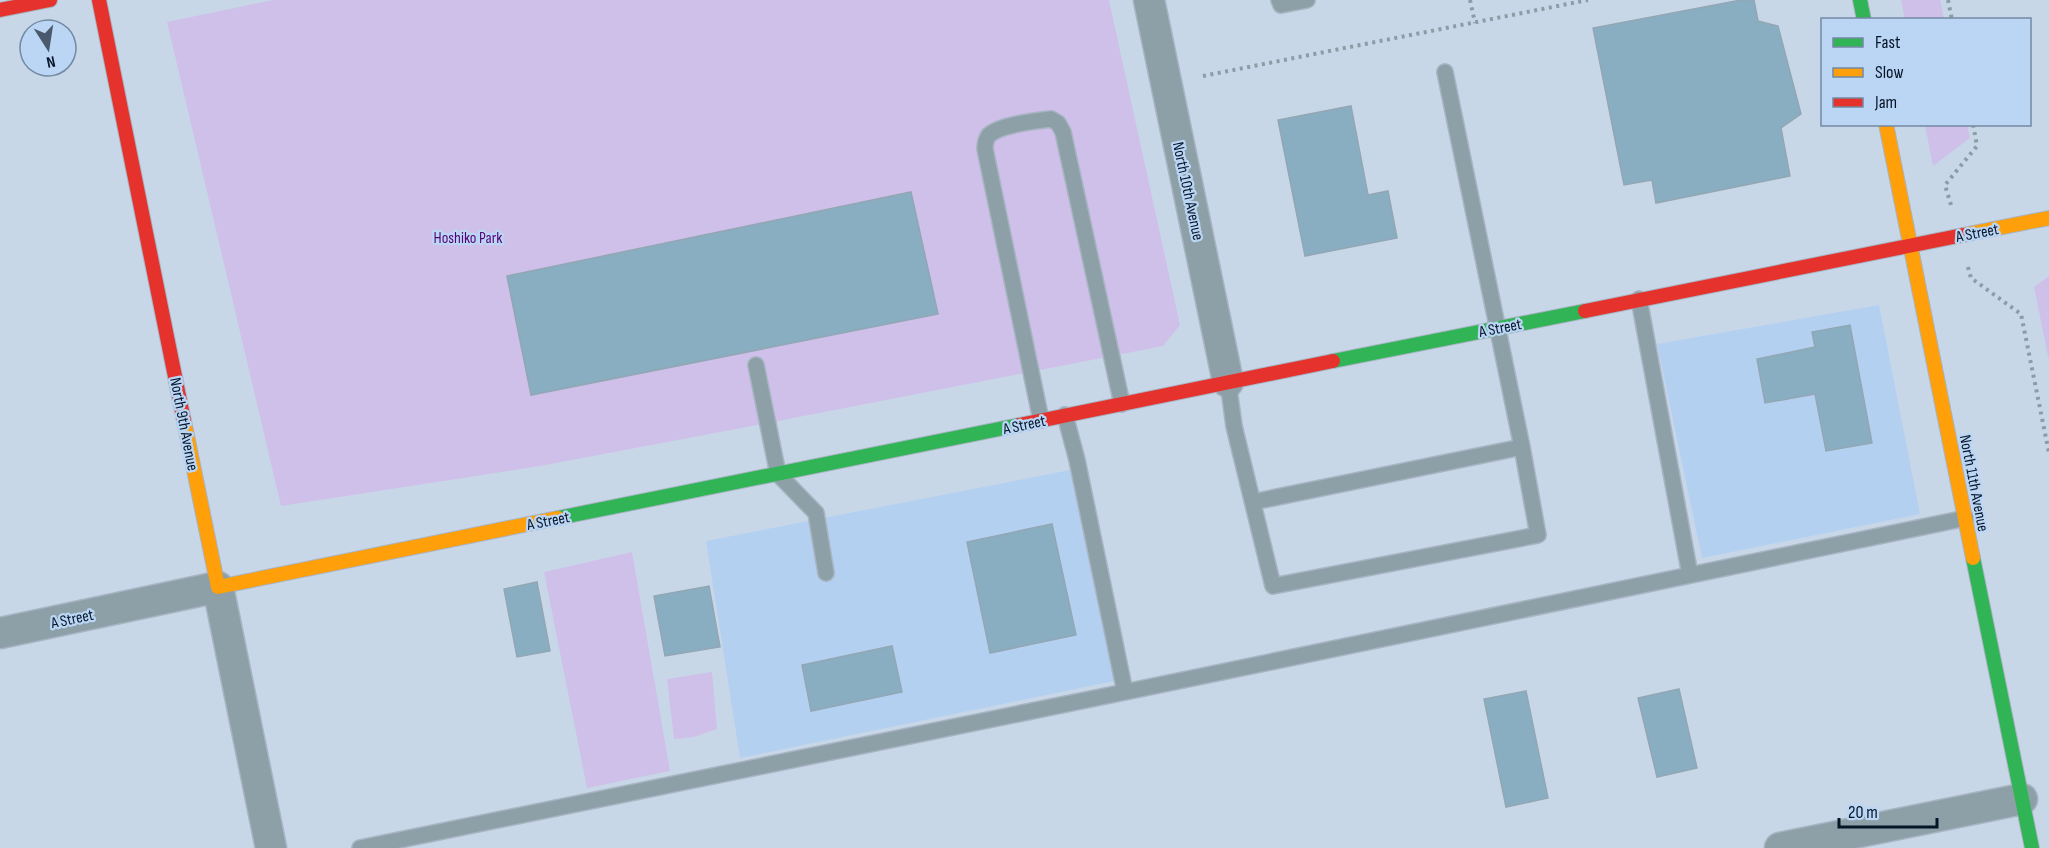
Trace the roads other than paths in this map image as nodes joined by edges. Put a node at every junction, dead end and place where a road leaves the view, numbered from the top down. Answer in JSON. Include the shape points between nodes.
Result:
{"nodes":[{"id":1,"x":50,"y":0,"type":"edge"},
{"id":2,"x":99,"y":0,"type":"edge"},
{"id":3,"x":1149,"y":0,"type":"edge"},
{"id":4,"x":1307,"y":0,"type":"edge"},
{"id":5,"x":1860,"y":0,"type":"edge"},
{"id":6,"x":1280,"y":3,"type":"edge"},
{"id":7,"x":0,"y":10,"type":"edge"},
{"id":8,"x":1864,"y":18,"type":"edge"},
{"id":9,"x":1445,"y":72,"type":"dead end"},
{"id":10,"x":1886,"y":126,"type":"edge"},
{"id":11,"x":2049,"y":218,"type":"edge"},
{"id":12,"x":1911,"y":245,"type":"junction"},
{"id":13,"x":1639,"y":299,"type":"junction"},
{"id":14,"x":1498,"y":328,"type":"junction"},
{"id":15,"x":756,"y":364,"type":"dead end"},
{"id":16,"x":1228,"y":382,"type":"junction"},
{"id":17,"x":1122,"y":404,"type":"junction"},
{"id":18,"x":1065,"y":415,"type":"junction"},
{"id":19,"x":1041,"y":420,"type":"junction"},
{"id":20,"x":1522,"y":447,"type":"junction"},
{"id":21,"x":778,"y":474,"type":"junction"},
{"id":22,"x":1253,"y":502,"type":"junction"},
{"id":23,"x":1966,"y":518,"type":"junction"},
{"id":24,"x":826,"y":573,"type":"dead end"},
{"id":25,"x":1690,"y":575,"type":"junction"},
{"id":26,"x":218,"y":587,"type":"junction"},
{"id":27,"x":0,"y":633,"type":"edge"},
{"id":28,"x":1125,"y":692,"type":"junction"},
{"id":29,"x":2022,"y":798,"type":"junction"},
{"id":30,"x":271,"y":848,"type":"edge"},
{"id":31,"x":360,"y":848,"type":"edge"},
{"id":32,"x":1780,"y":848,"type":"edge"},
{"id":33,"x":2032,"y":848,"type":"edge"}],
"edges":[{"from":1,"to":7,"type":"street"},
{"from":2,"to":26,"type":"street","name":"North 9th Avenue"},
{"from":3,"to":16,"type":"street","name":"North 10th Avenue"},
{"from":4,"to":6,"type":"lane"},
{"from":5,"to":8,"type":"street"},
{"from":9,"to":14,"type":"lane"},
{"from":10,"to":12,"type":"street","name":"North 11th Avenue"},
{"from":11,"to":12,"type":"street","name":"A Street"},
{"from":12,"to":13,"type":"street","name":"A Street"},
{"from":12,"to":23,"type":"street","name":"North 11th Avenue"},
{"from":13,"to":14,"type":"street","name":"A Street"},
{"from":13,"to":25,"type":"lane"},
{"from":14,"to":16,"type":"street","name":"A Street"},
{"from":14,"to":20,"type":"lane"},
{"from":15,"to":21,"type":"lane"},
{"from":16,"to":17,"type":"street","name":"A Street"},
{"from":16,"to":22,"type":"lane","via":[[1234,426]]},
{"from":17,"to":18,"type":"street","name":"A Street"},
{"from":17,"to":19,"type":"lane","via":[[1062,132],[1051,119],[1006,127],[989,135],[985,149]]},
{"from":18,"to":19,"type":"street","name":"A Street"},
{"from":18,"to":28,"type":"lane"},
{"from":19,"to":21,"type":"street","name":"A Street"},
{"from":20,"to":22,"type":"lane"},
{"from":20,"to":22,"type":"lane","via":[[1538,536],[1274,586]]},
{"from":21,"to":24,"type":"lane","via":[[816,513]]},
{"from":21,"to":26,"type":"street","name":"A Street"},
{"from":23,"to":25,"type":"lane"},
{"from":23,"to":29,"type":"street","name":"North 11th Avenue"},
{"from":25,"to":28,"type":"lane"},
{"from":26,"to":27,"type":"street","name":"A Street"},
{"from":26,"to":30,"type":"street","name":"North 9th Avenue"},
{"from":28,"to":31,"type":"lane"},
{"from":29,"to":32,"type":"street"},
{"from":29,"to":33,"type":"street","name":"North 11th Avenue"}]}
